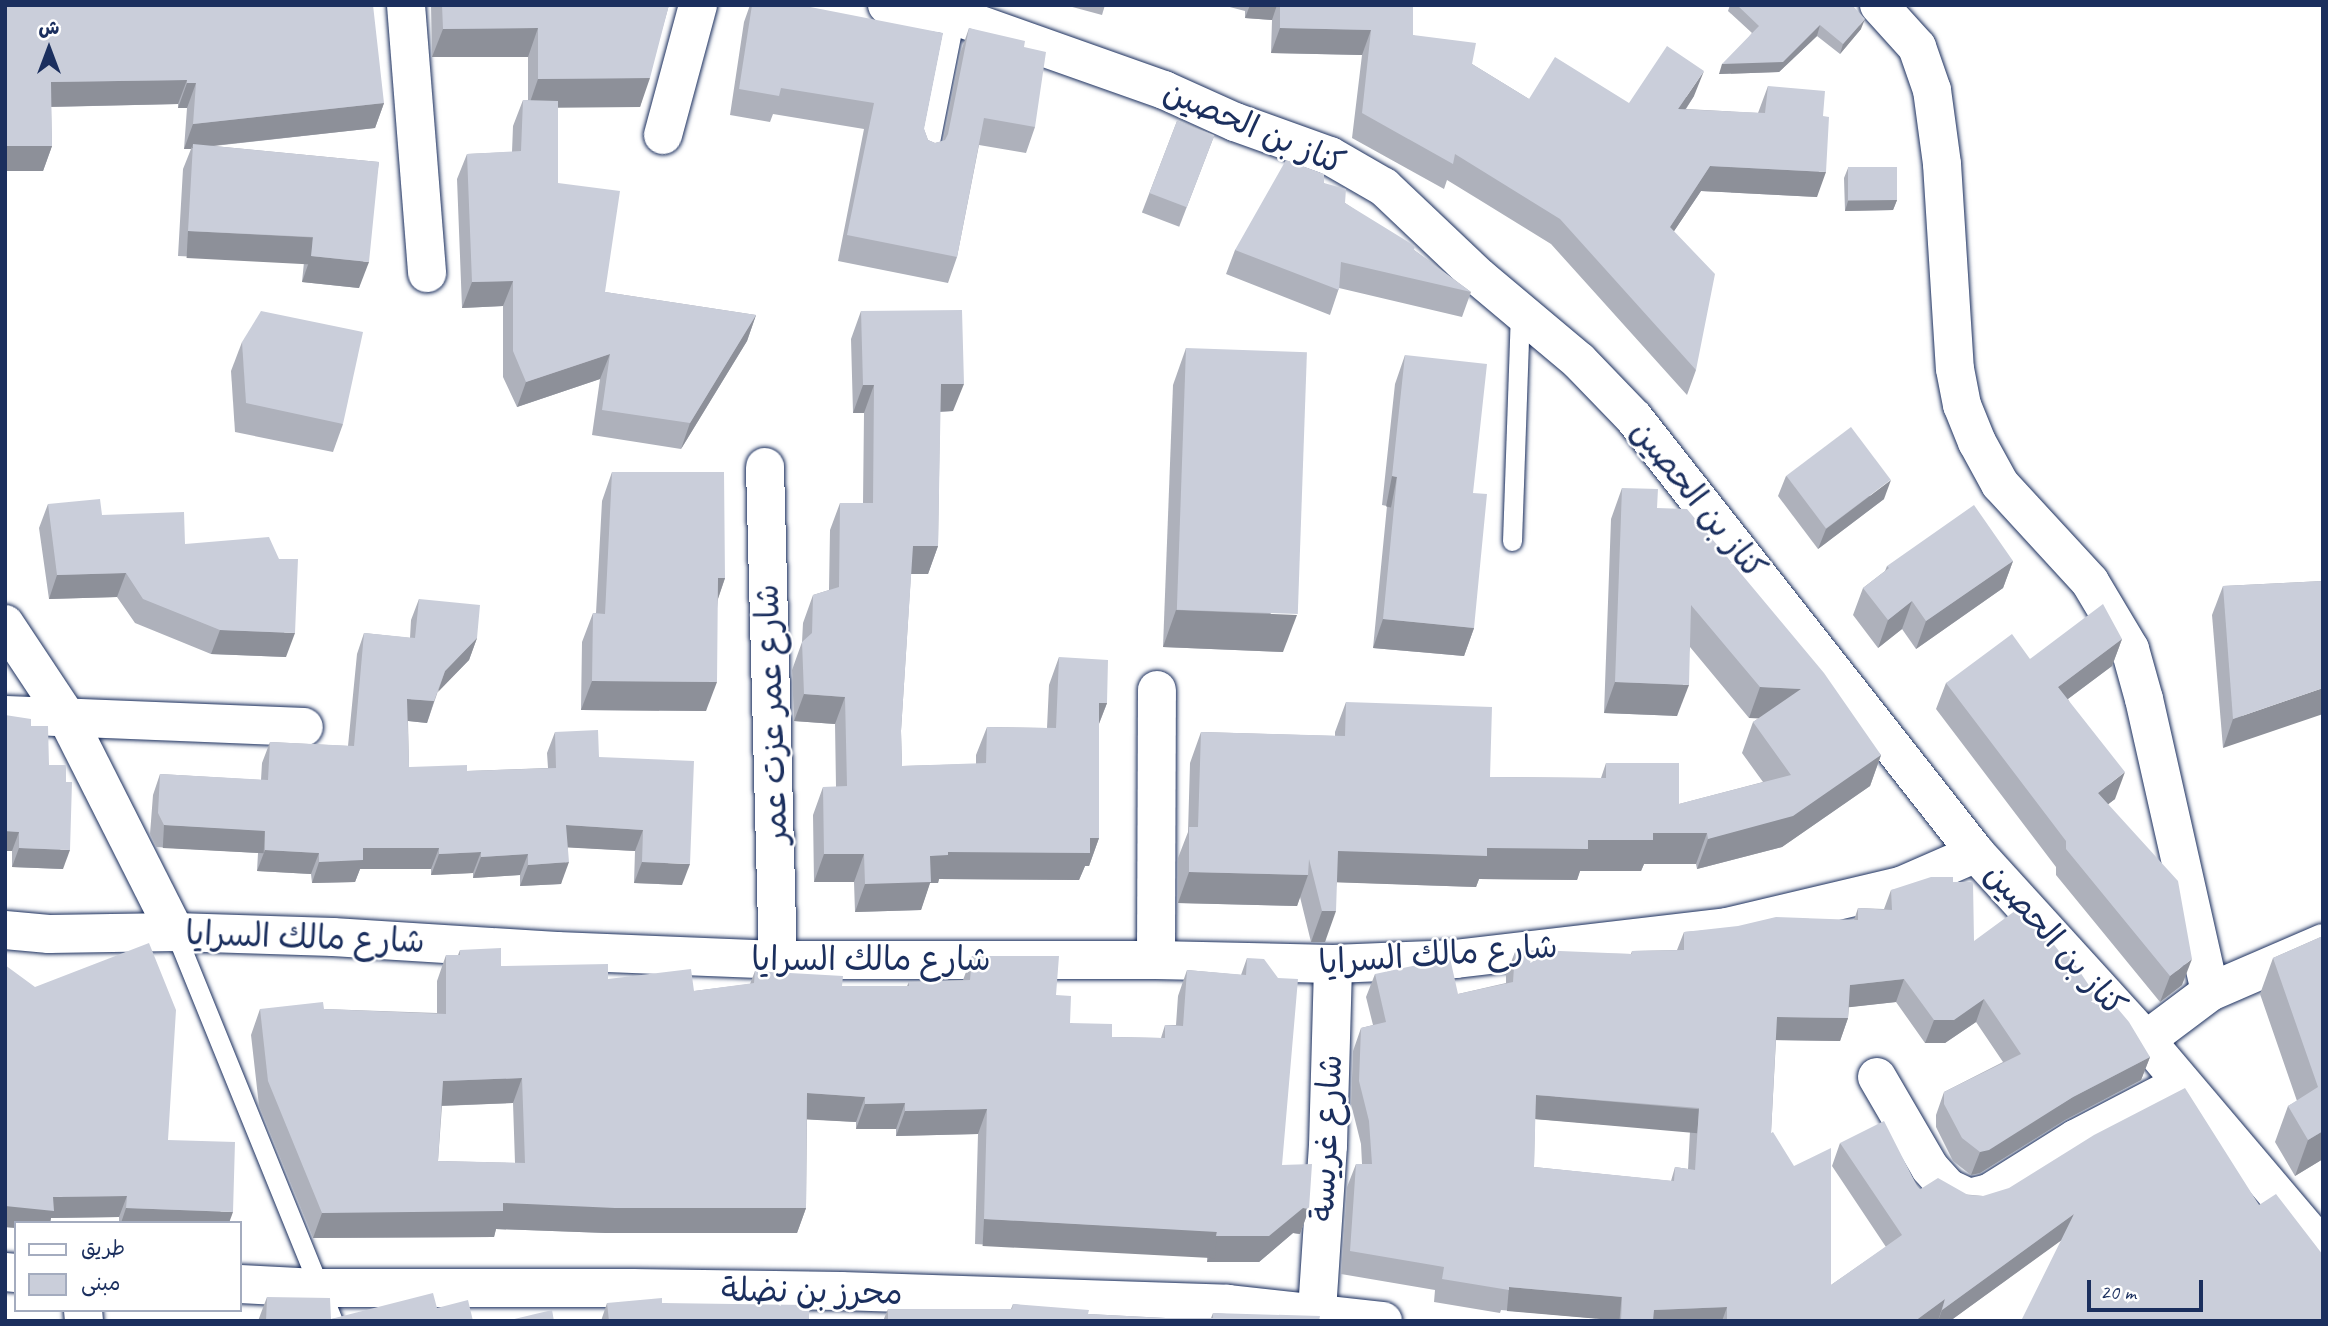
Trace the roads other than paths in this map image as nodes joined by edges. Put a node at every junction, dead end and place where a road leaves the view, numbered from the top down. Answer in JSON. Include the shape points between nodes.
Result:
{"nodes":[{"id":1,"x":406,"y":5,"type":"edge"},
{"id":2,"x":698,"y":5,"type":"edge"},
{"id":3,"x":887,"y":5,"type":"edge"},
{"id":4,"x":1879,"y":5,"type":"edge"},
{"id":5,"x":954,"y":16,"type":"junction"},
{"id":6,"x":663,"y":135,"type":"dead end"},
{"id":7,"x":927,"y":157,"type":"edge"},
{"id":8,"x":427,"y":273,"type":"dead end"},
{"id":9,"x":1520,"y":312,"type":"junction"},
{"id":10,"x":765,"y":467,"type":"dead end"},
{"id":11,"x":1512,"y":541,"type":"dead end"},
{"id":12,"x":5,"y":624,"type":"edge"},
{"id":13,"x":1157,"y":690,"type":"dead end"},
{"id":14,"x":5,"y":715,"type":"edge"},
{"id":15,"x":66,"y":716,"type":"junction"},
{"id":16,"x":304,"y":727,"type":"dead end"},
{"id":17,"x":1976,"y":853,"type":"junction"},
{"id":18,"x":5,"y":930,"type":"edge"},
{"id":19,"x":175,"y":932,"type":"junction"},
{"id":20,"x":2323,"y":943,"type":"edge"},
{"id":21,"x":778,"y":960,"type":"junction"},
{"id":22,"x":1156,"y":960,"type":"junction"},
{"id":23,"x":1333,"y":964,"type":"junction"},
{"id":24,"x":2210,"y":992,"type":"junction"},
{"id":25,"x":2146,"y":1040,"type":"junction"},
{"id":26,"x":1877,"y":1077,"type":"dead end"},
{"id":27,"x":2181,"y":1084,"type":"junction"},
{"id":28,"x":2323,"y":1249,"type":"edge"},
{"id":29,"x":242,"y":1284,"type":"edge"},
{"id":30,"x":325,"y":1304,"type":"edge"},
{"id":31,"x":841,"y":1306,"type":"edge"},
{"id":32,"x":1317,"y":1311,"type":"junction"},
{"id":33,"x":1383,"y":1321,"type":"edge"}],
"edges":[{"from":1,"to":8,"type":"street"},
{"from":2,"to":6,"type":"street"},
{"from":3,"to":5,"type":"street","name":"كناز بن الحصين"},
{"from":4,"to":24,"type":"street","via":[[1917,47],[1932,90],[1942,164],[1955,369],[1962,405],[2000,484],[2090,582],[2130,649]]},
{"from":5,"to":7,"type":"lane"},
{"from":5,"to":9,"type":"street","name":"كناز بن الحصين","via":[[1164,90],[1235,122],[1330,156],[1384,187]]},
{"from":9,"to":11,"type":"lane"},
{"from":9,"to":17,"type":"street","name":"كناز بن الحصين","via":[[1579,361],[1634,418]]},
{"from":10,"to":21,"type":"street","name":"شارع عمر عزت عمر"},
{"from":12,"to":15,"type":"street"},
{"from":13,"to":22,"type":"street"},
{"from":14,"to":15,"type":"street"},
{"from":15,"to":16,"type":"street"},
{"from":15,"to":19,"type":"street"},
{"from":17,"to":23,"type":"street","name":"شارع مالك السرايا","via":[[1901,886],[1727,927],[1456,960]]},
{"from":17,"to":25,"type":"street","name":"كناز بن الحصين"},
{"from":18,"to":19,"type":"street","name":"شارع مالك السرايا"},
{"from":19,"to":21,"type":"street","name":"شارع مالك السرايا"},
{"from":19,"to":30,"type":"lane"},
{"from":20,"to":24,"type":"street"},
{"from":21,"to":22,"type":"street","name":"شارع مالك السرايا"},
{"from":22,"to":23,"type":"street","name":"شارع مالك السرايا"},
{"from":23,"to":32,"type":"street","name":"شارع غريسة"},
{"from":24,"to":25,"type":"street"},
{"from":25,"to":27,"type":"street","name":"كناز بن الحصين"},
{"from":26,"to":27,"type":"street","via":[[1930,1168],[1948,1188],[1969,1198],[1989,1193],[2075,1139]]},
{"from":27,"to":28,"type":"street","name":"كناز بن الحصين"},
{"from":29,"to":30,"type":"street","name":"محرز بن نضلة"},
{"from":30,"to":31,"type":"street","name":"محرز بن نضلة","via":[[632,1288]]},
{"from":31,"to":32,"type":"street","name":"محرز بن نضلة","via":[[1228,1304]]},
{"from":32,"to":33,"type":"street","name":"محرز بن نضلة"}]}
